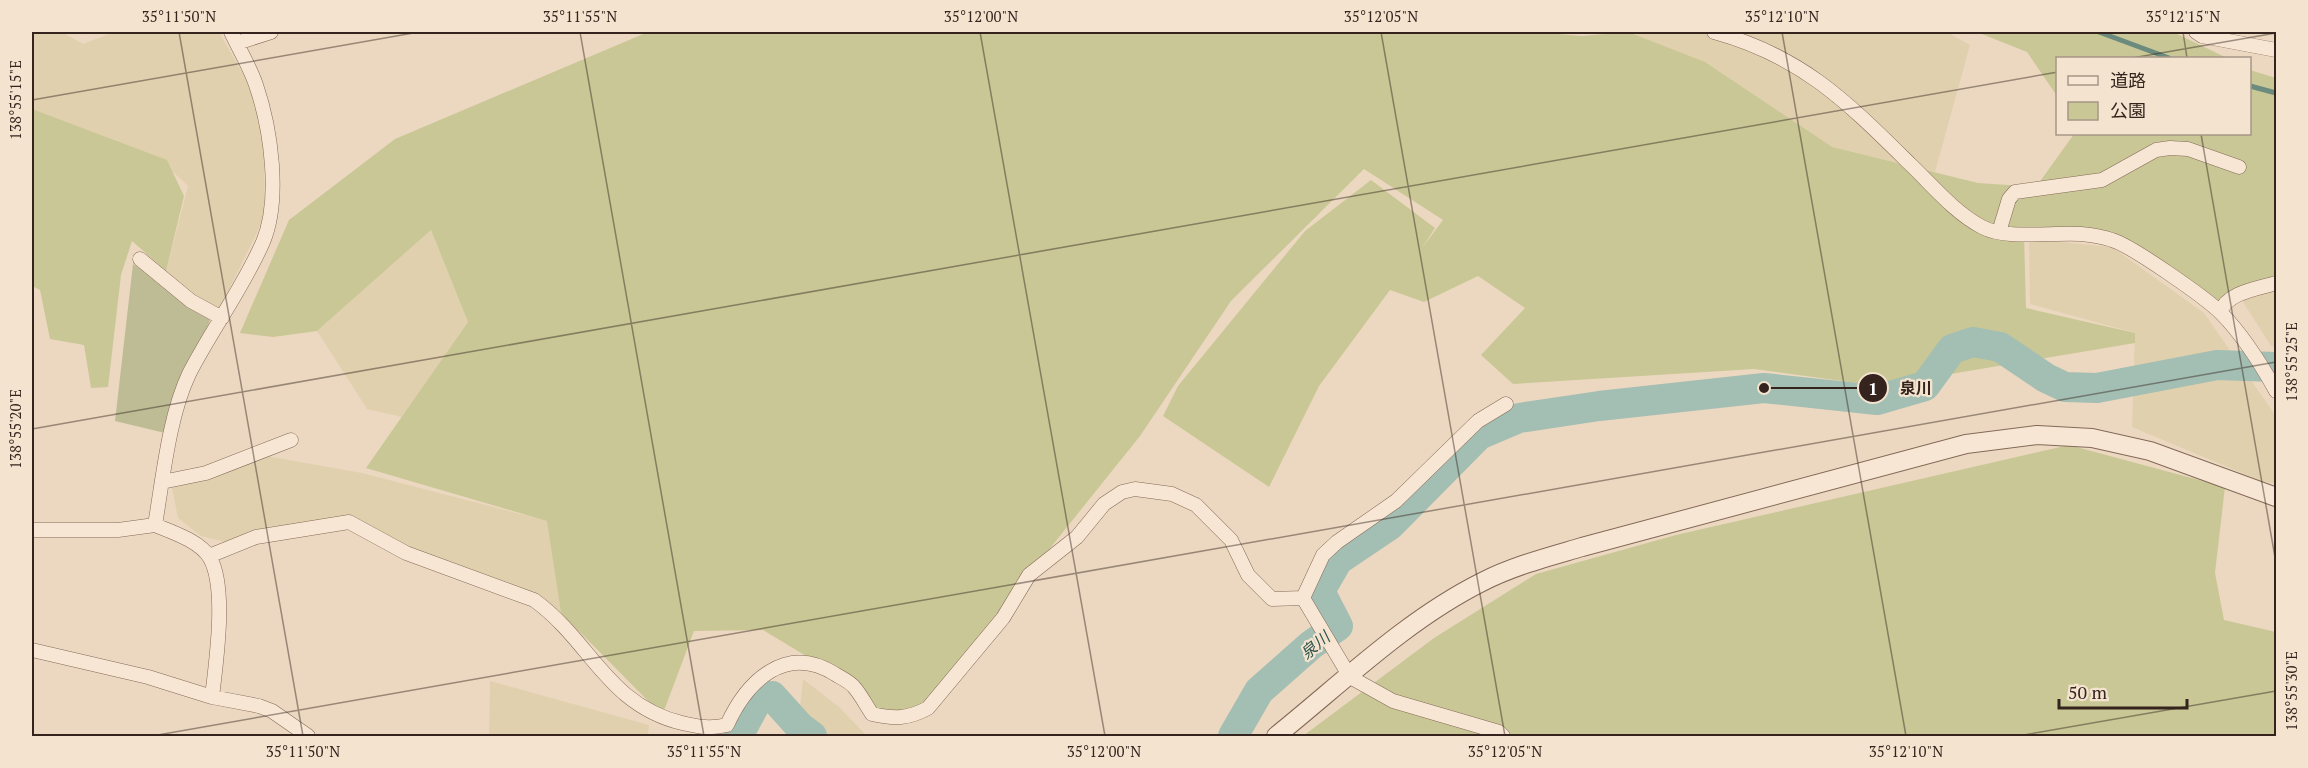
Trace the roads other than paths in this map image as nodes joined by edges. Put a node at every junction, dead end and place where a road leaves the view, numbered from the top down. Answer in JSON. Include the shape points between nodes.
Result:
{"nodes":[{"id":1,"x":271,"y":32,"type":"edge"},
{"id":2,"x":1714,"y":32,"type":"edge"},
{"id":3,"x":2196,"y":32,"type":"edge"},
{"id":4,"x":234,"y":38,"type":"edge"},
{"id":5,"x":2277,"y":50,"type":"edge"},
{"id":6,"x":2238,"y":168,"type":"dead end"},
{"id":7,"x":1999,"y":232,"type":"junction"},
{"id":8,"x":140,"y":259,"type":"dead end"},
{"id":9,"x":2277,"y":283,"type":"edge"},
{"id":10,"x":2220,"y":312,"type":"junction"},
{"id":11,"x":222,"y":318,"type":"junction"},
{"id":12,"x":2274,"y":387,"type":"edge"},
{"id":13,"x":1506,"y":405,"type":"dead end"},
{"id":14,"x":291,"y":440,"type":"dead end"},
{"id":15,"x":162,"y":482,"type":"junction"},
{"id":16,"x":2277,"y":497,"type":"edge"},
{"id":17,"x":155,"y":525,"type":"junction"},
{"id":18,"x":32,"y":530,"type":"edge"},
{"id":19,"x":209,"y":556,"type":"junction"},
{"id":20,"x":1303,"y":598,"type":"junction"},
{"id":21,"x":32,"y":650,"type":"edge"},
{"id":22,"x":1350,"y":677,"type":"junction"},
{"id":23,"x":212,"y":698,"type":"junction"},
{"id":24,"x":308,"y":736,"type":"edge"},
{"id":25,"x":1276,"y":736,"type":"edge"},
{"id":26,"x":1503,"y":736,"type":"edge"}],
"edges":[{"from":1,"to":4,"type":"street"},
{"from":2,"to":7,"type":"street","via":[[1748,41],[1817,79],[1844,99],[1966,217]]},
{"from":3,"to":5,"type":"street"},
{"from":4,"to":11,"type":"street","via":[[264,110],[271,155],[272,215],[263,242]]},
{"from":6,"to":7,"type":"street","via":[[2188,149],[2156,150],[2102,180],[2015,192]]},
{"from":7,"to":10,"type":"street","via":[[2082,234],[2114,240]]},
{"from":8,"to":11,"type":"street","via":[[191,301]]},
{"from":9,"to":10,"type":"street","via":[[2235,296]]},
{"from":10,"to":12,"type":"street","via":[[2254,354]]},
{"from":11,"to":15,"type":"street","via":[[189,375],[170,435]]},
{"from":13,"to":20,"type":"street","via":[[1478,421],[1396,501],[1323,555]]},
{"from":14,"to":15,"type":"street","via":[[206,473]]},
{"from":15,"to":17,"type":"street"},
{"from":16,"to":22,"type":"street","via":[[2150,451],[2092,438],[2037,435],[1966,444],[1522,565],[1449,600]]},
{"from":17,"to":18,"type":"street","via":[[118,530]]},
{"from":17,"to":19,"type":"street","via":[[182,536]]},
{"from":19,"to":20,"type":"street","via":[[256,537],[349,522],[427,562],[534,600],[550,611],[584,648],[608,681],[640,707],[662,718],[710,729],[727,725],[752,684],[774,668],[799,662],[821,665],[853,686],[872,714],[895,719],[914,716],[928,708],[1003,618],[1029,575],[1077,537],[1104,504],[1135,489],[1172,494],[1196,505],[1231,540],[1248,576],[1272,599]]},
{"from":19,"to":23,"type":"street","via":[[218,595],[218,648]]},
{"from":20,"to":22,"type":"street"},
{"from":21,"to":23,"type":"street","via":[[148,677]]},
{"from":22,"to":25,"type":"street"},
{"from":22,"to":26,"type":"street","via":[[1393,701]]},
{"from":23,"to":24,"type":"street","via":[[272,711]]}]}
